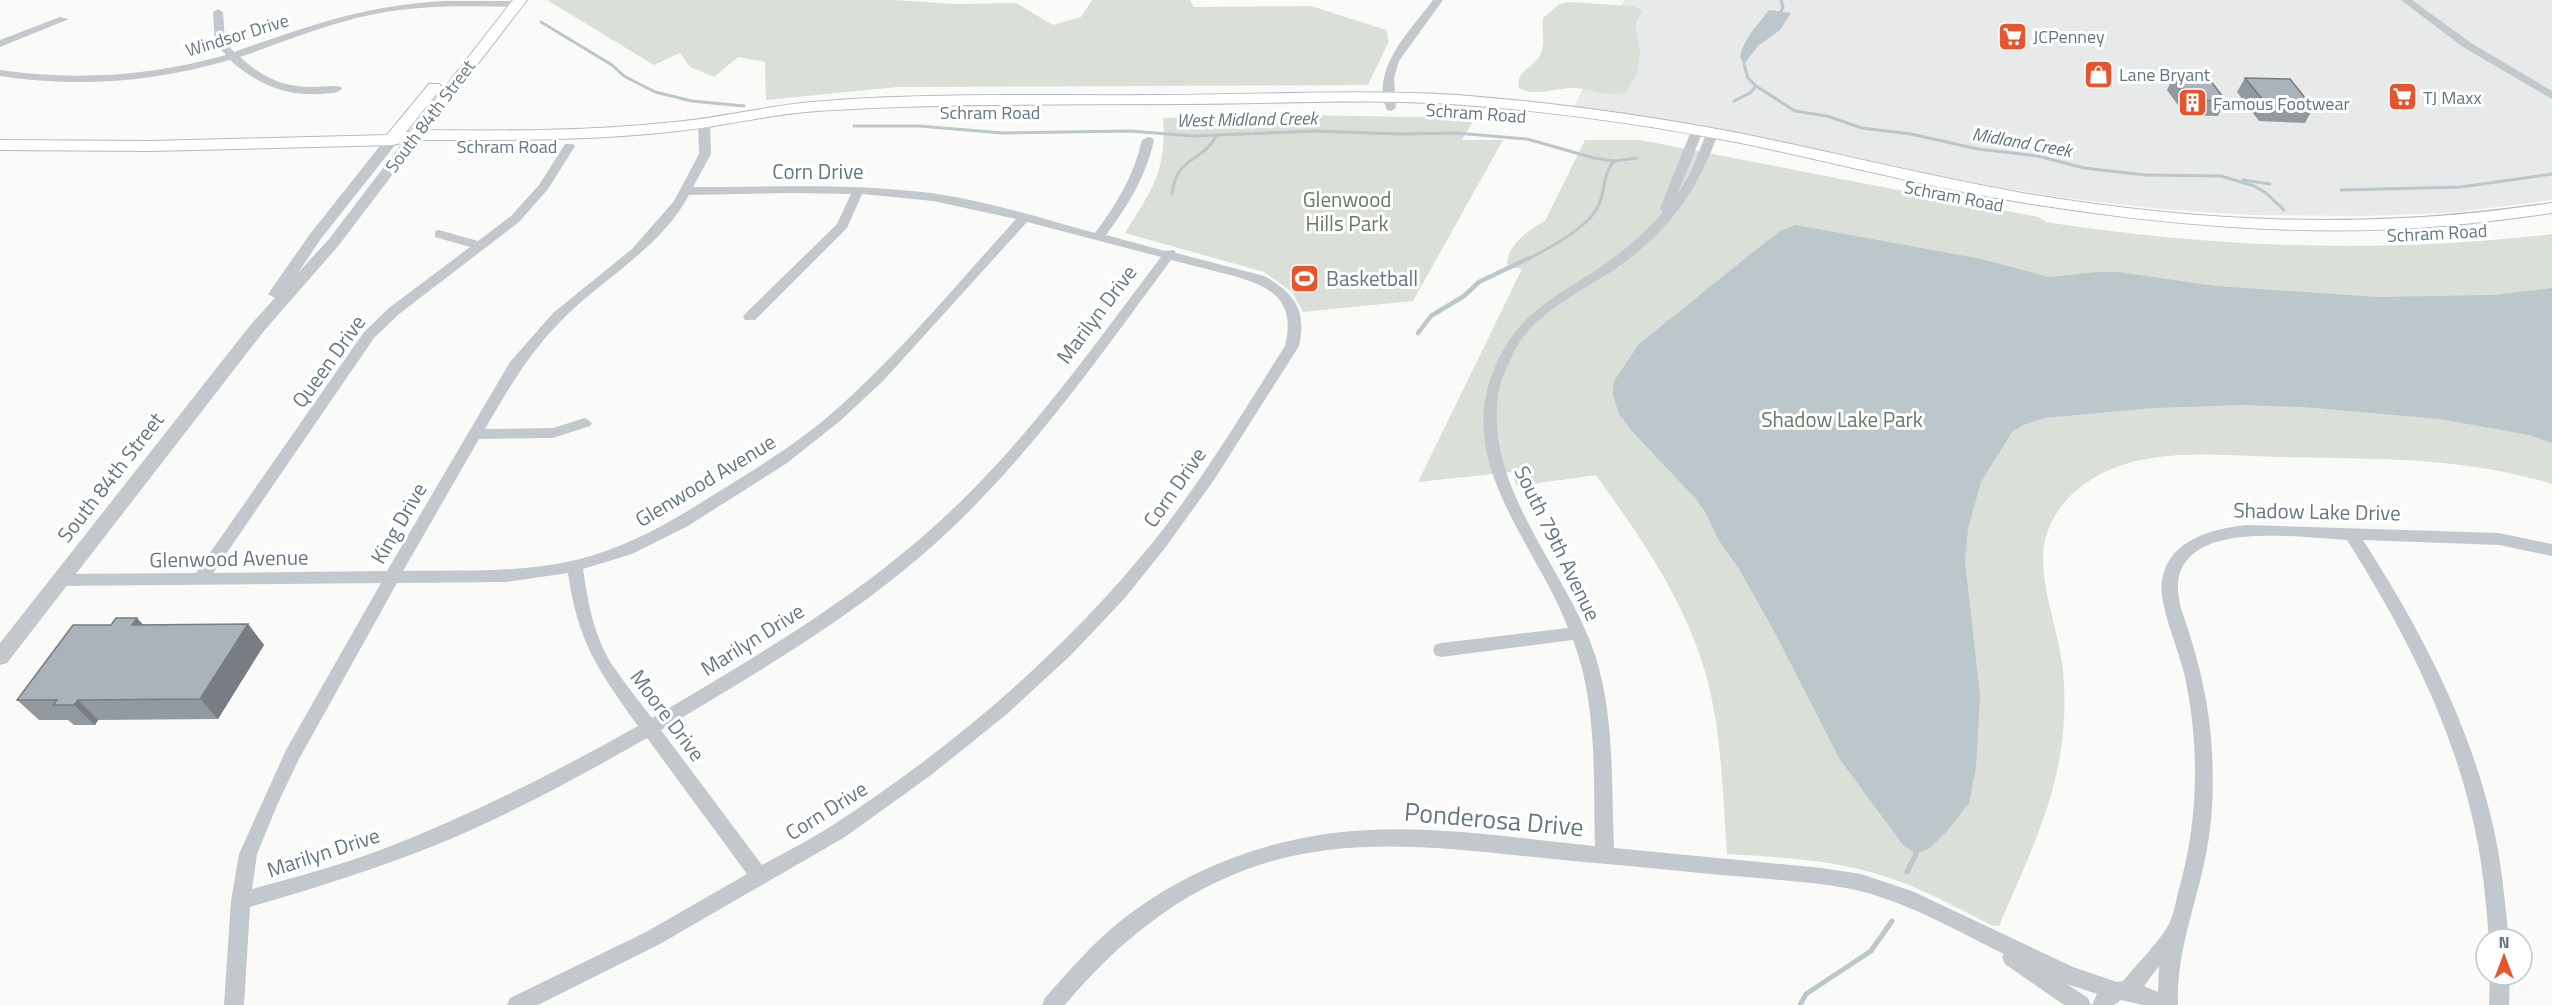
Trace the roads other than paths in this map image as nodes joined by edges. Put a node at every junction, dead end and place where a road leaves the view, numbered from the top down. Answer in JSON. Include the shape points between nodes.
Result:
{"nodes":[{"id":1,"x":1438,"y":0,"type":"edge"},
{"id":2,"x":2406,"y":0,"type":"edge"},
{"id":3,"x":510,"y":2,"type":"edge"},
{"id":4,"x":376,"y":6,"type":"edge"},
{"id":5,"x":218,"y":12,"type":"dead end"},
{"id":6,"x":64,"y":19,"type":"dead end"},
{"id":7,"x":0,"y":44,"type":"edge"},
{"id":8,"x":232,"y":56,"type":"junction"},
{"id":9,"x":0,"y":73,"type":"edge"},
{"id":10,"x":337,"y":89,"type":"dead end"},
{"id":11,"x":2552,"y":96,"type":"edge"},
{"id":12,"x":1391,"y":103,"type":"junction"},
{"id":13,"x":704,"y":128,"type":"junction"},
{"id":14,"x":1702,"y":137,"type":"junction"},
{"id":15,"x":405,"y":140,"type":"junction"},
{"id":16,"x":1148,"y":140,"type":"dead end"},
{"id":17,"x":0,"y":145,"type":"edge"},
{"id":18,"x":569,"y":146,"type":"junction"},
{"id":19,"x":686,"y":191,"type":"junction"},
{"id":20,"x":858,"y":191,"type":"junction"},
{"id":21,"x":2552,"y":208,"type":"edge"},
{"id":22,"x":1025,"y":217,"type":"junction"},
{"id":23,"x":2552,"y":223,"type":"edge"},
{"id":24,"x":439,"y":234,"type":"dead end"},
{"id":25,"x":1099,"y":236,"type":"junction"},
{"id":26,"x":480,"y":246,"type":"junction"},
{"id":27,"x":1170,"y":253,"type":"junction"},
{"id":28,"x":750,"y":317,"type":"dead end"},
{"id":29,"x":585,"y":423,"type":"dead end"},
{"id":30,"x":474,"y":434,"type":"junction"},
{"id":31,"x":2351,"y":534,"type":"junction"},
{"id":32,"x":2552,"y":550,"type":"edge"},
{"id":33,"x":575,"y":566,"type":"junction"},
{"id":34,"x":392,"y":577,"type":"junction"},
{"id":35,"x":200,"y":579,"type":"junction"},
{"id":36,"x":59,"y":580,"type":"junction"},
{"id":37,"x":1579,"y":633,"type":"junction"},
{"id":38,"x":1441,"y":650,"type":"dead end"},
{"id":39,"x":0,"y":657,"type":"edge"},
{"id":40,"x":651,"y":727,"type":"junction"},
{"id":41,"x":1605,"y":856,"type":"junction"},
{"id":42,"x":759,"y":876,"type":"junction"},
{"id":43,"x":241,"y":901,"type":"junction"},
{"id":44,"x":2498,"y":927,"type":"edge"},
{"id":45,"x":2177,"y":928,"type":"junction"},
{"id":46,"x":1972,"y":930,"type":"junction"},
{"id":47,"x":2500,"y":987,"type":"edge"},
{"id":48,"x":2115,"y":996,"type":"edge"},
{"id":49,"x":234,"y":1005,"type":"edge"},
{"id":50,"x":517,"y":1005,"type":"edge"},
{"id":51,"x":1052,"y":1005,"type":"edge"},
{"id":52,"x":2080,"y":1005,"type":"edge"},
{"id":53,"x":2160,"y":1005,"type":"edge"},
{"id":54,"x":2168,"y":1005,"type":"edge"},
{"id":55,"x":2499,"y":1005,"type":"edge"}],
"edges":[{"from":1,"to":12,"type":"street","via":[[1394,61],[1389,78]]},
{"from":2,"to":11,"type":"street","via":[[2467,45]]},
{"from":3,"to":4,"type":"street","name":"Windsor Drive"},
{"from":3,"to":15,"type":"main road","name":"South 84th Street","via":[[486,42]]},
{"from":3,"to":15,"type":"main road","name":"South 84th Street","via":[[470,42]]},
{"from":4,"to":8,"type":"street","name":"Windsor Drive"},
{"from":5,"to":8,"type":"street","via":[[220,43]]},
{"from":6,"to":7,"type":"street"},
{"from":8,"to":9,"type":"street","name":"Windsor Drive","via":[[144,75],[44,78]]},
{"from":8,"to":10,"type":"street","via":[[269,84],[305,92]]},
{"from":12,"to":13,"type":"main road","name":"Schram Road","via":[[881,113]]},
{"from":12,"to":14,"type":"main road","name":"Schram Road"},
{"from":13,"to":15,"type":"main road","name":"Schram Road"},
{"from":13,"to":18,"type":"main road","name":"Schram Road","via":[[637,142]]},
{"from":13,"to":19,"type":"street","name":"King Drive","via":[[705,154]]},
{"from":14,"to":21,"type":"main road","name":"Schram Road","via":[[1990,192],[2145,214],[2340,224],[2454,220]]},
{"from":14,"to":23,"type":"main road","name":"Schram Road","via":[[1963,199],[2154,227],[2373,237]]},
{"from":14,"to":37,"type":"street","name":"South 79th Avenue","via":[[1692,183],[1645,238],[1624,256],[1558,297],[1530,322],[1508,349],[1491,392],[1488,423],[1498,471]]},
{"from":15,"to":17,"type":"main road","name":"Schram Road"},
{"from":15,"to":18,"type":"main road","name":"Schram Road"},
{"from":15,"to":36,"type":"street","name":"South 84th Street","via":[[334,242],[258,327]]},
{"from":16,"to":25,"type":"street","via":[[1144,162],[1127,200]]},
{"from":18,"to":26,"type":"street","name":"Queen Drive","via":[[523,212]]},
{"from":19,"to":20,"type":"street","name":"Corn Drive"},
{"from":19,"to":30,"type":"street","name":"King Drive","via":[[646,243],[568,306],[536,338],[515,364]]},
{"from":20,"to":22,"type":"street","name":"Corn Drive","via":[[929,195]]},
{"from":20,"to":28,"type":"street","via":[[843,225]]},
{"from":22,"to":25,"type":"street","name":"Corn Drive"},
{"from":22,"to":33,"type":"street","name":"Glenwood Avenue","via":[[879,377],[802,445],[665,532],[627,550]]},
{"from":24,"to":26,"type":"street"},
{"from":25,"to":27,"type":"street","name":"Corn Drive"},
{"from":26,"to":35,"type":"street","name":"Queen Drive","via":[[394,311],[369,335]]},
{"from":27,"to":40,"type":"street","name":"Marilyn Drive","via":[[1041,422],[964,507],[916,550],[816,626]]},
{"from":27,"to":42,"type":"street","name":"Corn Drive","via":[[1260,279],[1281,293],[1296,321],[1293,346],[1209,476],[1118,595],[1000,709],[925,770],[839,831]]},
{"from":29,"to":30,"type":"street","via":[[553,433]]},
{"from":30,"to":34,"type":"street","name":"King Drive"},
{"from":31,"to":32,"type":"street","name":"Shadow Lake Drive","via":[[2499,539]]},
{"from":31,"to":44,"type":"street","via":[[2408,624],[2453,722],[2483,821]]},
{"from":31,"to":45,"type":"street","name":"Shadow Lake Drive","via":[[2229,532],[2193,544],[2176,561],[2169,590],[2195,684],[2205,778],[2199,845]]},
{"from":33,"to":34,"type":"street","name":"Glenwood Avenue","via":[[507,576]]},
{"from":33,"to":40,"type":"street","name":"Moore Drive","via":[[582,617],[594,647]]},
{"from":34,"to":35,"type":"street","name":"Glenwood Avenue"},
{"from":34,"to":43,"type":"street","name":"King Drive","via":[[269,803],[248,854]]},
{"from":35,"to":36,"type":"street","name":"Glenwood Avenue"},
{"from":36,"to":39,"type":"street","name":"South 84th Street"},
{"from":37,"to":38,"type":"street"},
{"from":37,"to":41,"type":"street","name":"South 79th Avenue","via":[[1597,697]]},
{"from":40,"to":42,"type":"street","name":"Moore Drive"},
{"from":40,"to":43,"type":"street","name":"Marilyn Drive","via":[[538,790],[439,835],[332,874]]},
{"from":41,"to":46,"type":"street","name":"Ponderosa Drive","via":[[1862,883],[1905,897]]},
{"from":41,"to":51,"type":"street","name":"Ponderosa Drive","via":[[1389,837],[1324,842],[1278,851],[1184,890],[1137,920],[1097,953]]},
{"from":42,"to":50,"type":"street","name":"Corn Drive","via":[[653,939]]},
{"from":43,"to":49,"type":"street","name":"King Drive"},
{"from":45,"to":48,"type":"street","name":"Shadow Lake Drive"},
{"from":45,"to":54,"type":"street","name":"Shadow Lake Drive","via":[[2168,976]]},
{"from":46,"to":48,"type":"street","name":"Ponderosa Drive"},
{"from":46,"to":52,"type":"street","name":"Ponderosa Drive"},
{"from":47,"to":55,"type":"street"},
{"from":48,"to":53,"type":"street","name":"Ponderosa Drive","via":[[2146,996]]}]}
